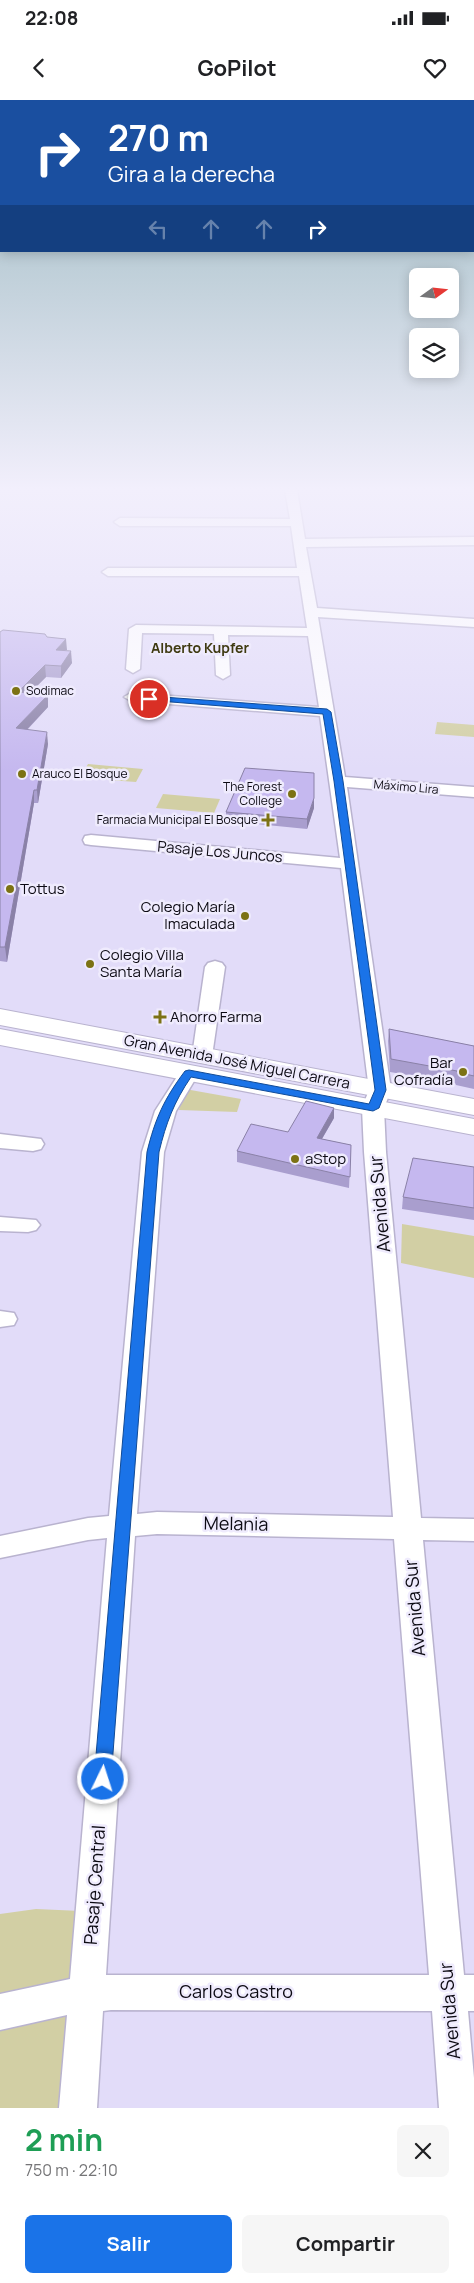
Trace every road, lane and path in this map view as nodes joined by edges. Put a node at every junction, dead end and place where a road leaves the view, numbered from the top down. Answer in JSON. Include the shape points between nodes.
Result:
{"nodes":[{"id":1,"x":306,"y":584,"type":"edge"},
{"id":2,"x":310,"y":612,"type":"junction"},
{"id":3,"x":474,"y":624,"type":"edge"},
{"id":4,"x":221,"y":630,"type":"junction"},
{"id":5,"x":314,"y":632,"type":"junction"},
{"id":6,"x":133,"y":669,"type":"dead end"},
{"id":7,"x":222,"y":675,"type":"dead end"},
{"id":8,"x":130,"y":697,"type":"dead end"},
{"id":9,"x":327,"y":712,"type":"junction"},
{"id":10,"x":338,"y":781,"type":"junction"},
{"id":11,"x":474,"y":792,"type":"edge"},
{"id":12,"x":91,"y":840,"type":"dead end"},
{"id":13,"x":350,"y":864,"type":"junction"},
{"id":14,"x":214,"y":967,"type":"dead end"},
{"id":15,"x":0,"y":1017,"type":"edge"},
{"id":16,"x":0,"y":1037,"type":"edge"},
{"id":17,"x":195,"y":1064,"type":"junction"},
{"id":18,"x":377,"y":1099,"type":"junction"},
{"id":19,"x":474,"y":1107,"type":"edge"},
{"id":20,"x":474,"y":1127,"type":"edge"},
{"id":21,"x":0,"y":1141,"type":"edge"},
{"id":22,"x":33,"y":1144,"type":"dead end"},
{"id":23,"x":0,"y":1224,"type":"edge"},
{"id":24,"x":28,"y":1225,"type":"dead end"},
{"id":25,"x":122,"y":1524,"type":"junction"},
{"id":26,"x":408,"y":1528,"type":"junction"},
{"id":27,"x":474,"y":1530,"type":"edge"},
{"id":28,"x":0,"y":1546,"type":"edge"},
{"id":29,"x":461,"y":1993,"type":"edge"},
{"id":30,"x":87,"y":1994,"type":"junction"},
{"id":31,"x":0,"y":2012,"type":"edge"},
{"id":32,"x":78,"y":2108,"type":"edge"},
{"id":33,"x":458,"y":2108,"type":"edge"}],
"edges":[{"from":1,"to":2,"type":"street","name":"Avenida Sur"},
{"from":2,"to":3,"type":"street"},
{"from":2,"to":5,"type":"street","name":"Avenida Sur"},
{"from":4,"to":5,"type":"street"},
{"from":4,"to":6,"type":"street","via":[[136,629]]},
{"from":4,"to":7,"type":"street"},
{"from":5,"to":9,"type":"street","name":"Avenida Sur"},
{"from":8,"to":9,"type":"street"},
{"from":9,"to":10,"type":"street","name":"Avenida Sur"},
{"from":10,"to":11,"type":"street","name":"Máximo Lira"},
{"from":10,"to":13,"type":"street","name":"Avenida Sur"},
{"from":12,"to":13,"type":"street","name":"Pasaje Los Juncos"},
{"from":13,"to":18,"type":"street","name":"Avenida Sur"},
{"from":14,"to":17,"type":"street"},
{"from":15,"to":17,"type":"main road","name":"Gran Avenida José Miguel Carrera"},
{"from":16,"to":17,"type":"main road","name":"Gran Avenida José Miguel Carrera"},
{"from":17,"to":18,"type":"main road","name":"Gran Avenida José Miguel Carrera"},
{"from":17,"to":25,"type":"street","name":"Pasaje Central","via":[[167,1105],[153,1152]]},
{"from":18,"to":19,"type":"main road","name":"Gran Avenida José Miguel Carrera"},
{"from":18,"to":20,"type":"main road","name":"Gran Avenida José Miguel Carrera"},
{"from":18,"to":26,"type":"street","name":"Avenida Sur"},
{"from":21,"to":22,"type":"street"},
{"from":23,"to":24,"type":"street"},
{"from":25,"to":26,"type":"street","name":"Melania"},
{"from":25,"to":28,"type":"street","name":"Melania"},
{"from":25,"to":30,"type":"street","name":"Pasaje Central"},
{"from":26,"to":27,"type":"street","name":"Melania"},
{"from":26,"to":29,"type":"street","name":"Avenida Sur"},
{"from":29,"to":30,"type":"street","name":"Carlos Castro"},
{"from":29,"to":33,"type":"street","name":"Avenida Sur"},
{"from":30,"to":31,"type":"street","name":"Carlos Castro"},
{"from":30,"to":32,"type":"street","name":"Pasaje Central"}]}
